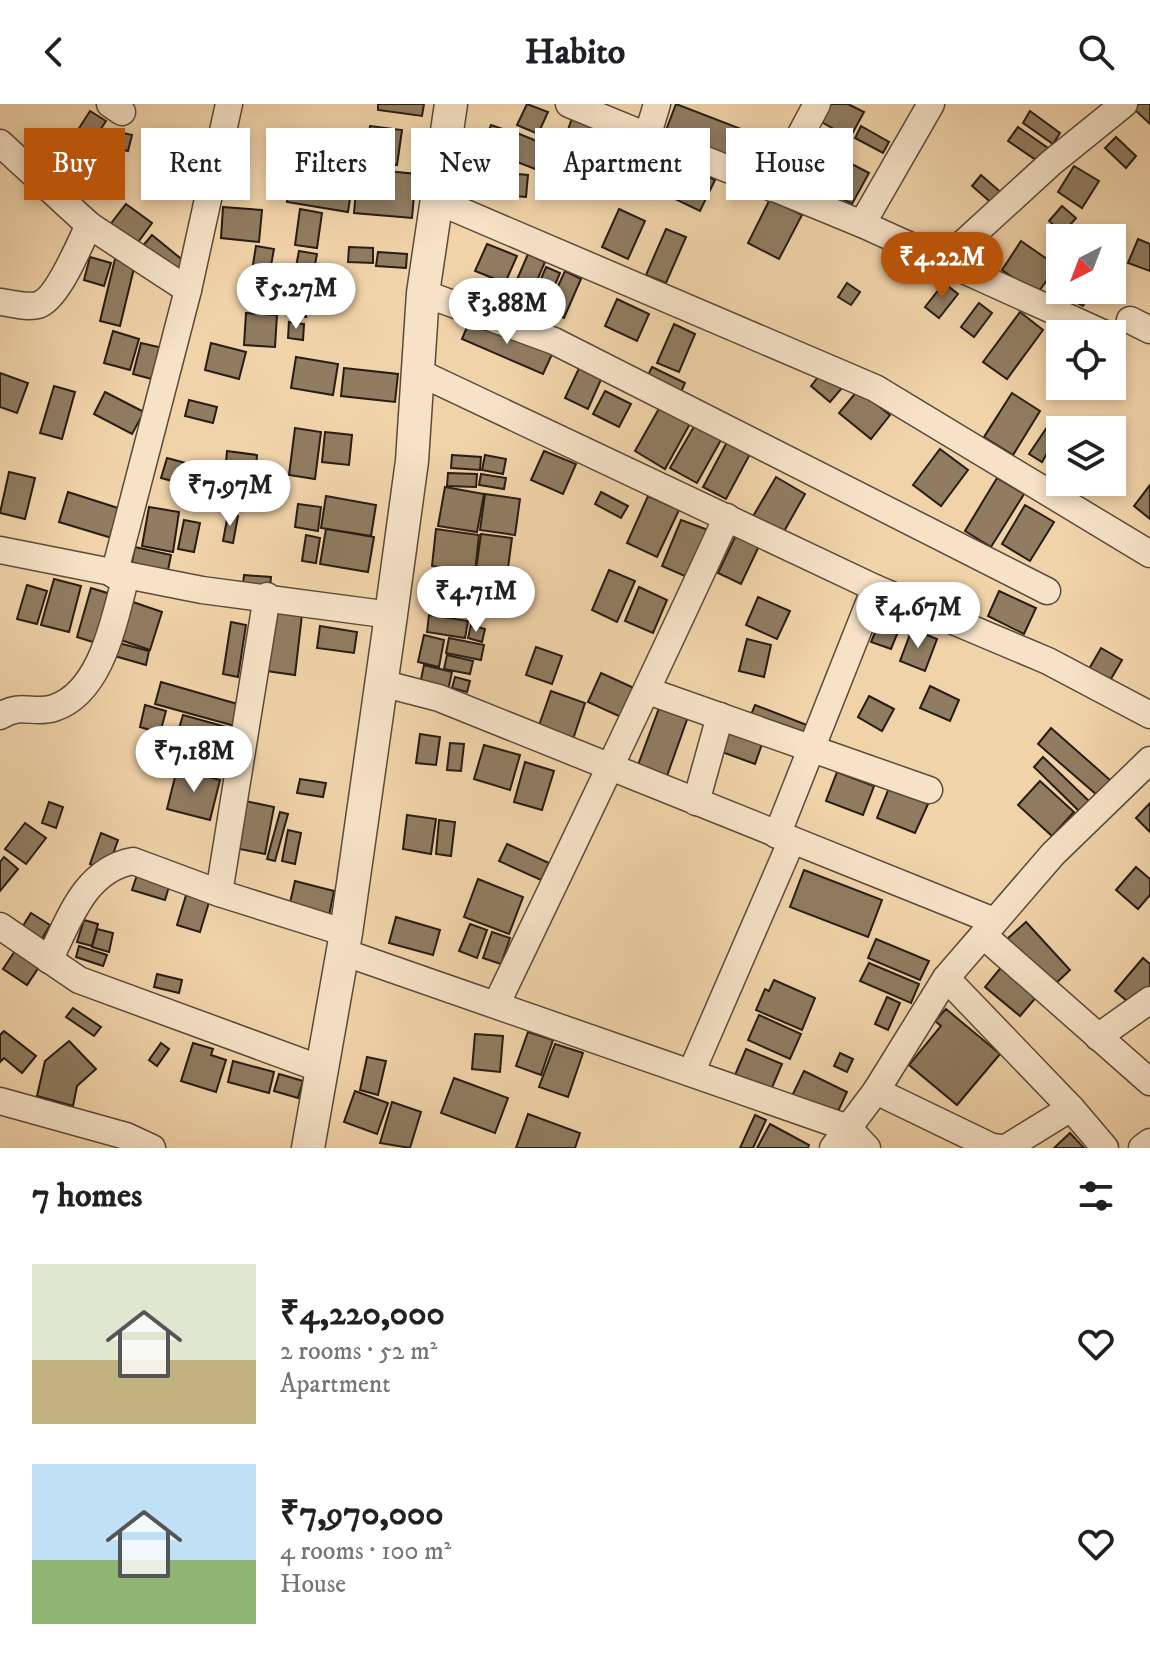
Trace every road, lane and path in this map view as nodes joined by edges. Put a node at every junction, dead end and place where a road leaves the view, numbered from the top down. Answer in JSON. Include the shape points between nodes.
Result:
{"nodes":[{"id":1,"x":229,"y":104,"type":"edge"},
{"id":2,"x":451,"y":104,"type":"edge"},
{"id":3,"x":569,"y":104,"type":"edge"},
{"id":4,"x":657,"y":104,"type":"edge"},
{"id":5,"x":817,"y":104,"type":"edge"},
{"id":6,"x":931,"y":104,"type":"edge"},
{"id":7,"x":1124,"y":104,"type":"edge"},
{"id":8,"x":447,"y":128,"type":"edge"},
{"id":9,"x":632,"y":128,"type":"edge"},
{"id":10,"x":650,"y":128,"type":"edge"},
{"id":11,"x":804,"y":128,"type":"edge"},
{"id":12,"x":0,"y":143,"type":"edge"},
{"id":13,"x":435,"y":200,"type":"joint"},
{"id":14,"x":802,"y":200,"type":"edge"},
{"id":15,"x":862,"y":224,"type":"junction"},
{"id":16,"x":89,"y":225,"type":"junction"},
{"id":17,"x":945,"y":260,"type":"junction"},
{"id":18,"x":188,"y":290,"type":"junction"},
{"id":19,"x":423,"y":293,"type":"junction"},
{"id":20,"x":0,"y":302,"type":"edge"},
{"id":21,"x":1092,"y":320,"type":"edge"},
{"id":22,"x":418,"y":372,"type":"junction"},
{"id":23,"x":727,"y":517,"type":"junction"},
{"id":24,"x":0,"y":550,"type":"edge"},
{"id":25,"x":1150,"y":554,"type":"edge"},
{"id":26,"x":120,"y":575,"type":"junction"},
{"id":27,"x":875,"y":588,"type":"junction"},
{"id":28,"x":1047,"y":591,"type":"dead end"},
{"id":29,"x":267,"y":596,"type":"junction"},
{"id":30,"x":391,"y":615,"type":"junction"},
{"id":31,"x":381,"y":683,"type":"junction"},
{"id":32,"x":648,"y":691,"type":"junction"},
{"id":33,"x":1150,"y":715,"type":"edge"},
{"id":34,"x":0,"y":716,"type":"edge"},
{"id":35,"x":720,"y":716,"type":"junction"},
{"id":36,"x":812,"y":748,"type":"junction"},
{"id":37,"x":1150,"y":760,"type":"edge"},
{"id":38,"x":608,"y":766,"type":"junction"},
{"id":39,"x":929,"y":790,"type":"dead end"},
{"id":40,"x":696,"y":802,"type":"junction"},
{"id":41,"x":784,"y":837,"type":"junction"},
{"id":42,"x":219,"y":893,"type":"junction"},
{"id":43,"x":0,"y":926,"type":"edge"},
{"id":44,"x":989,"y":928,"type":"junction"},
{"id":45,"x":344,"y":942,"type":"junction"},
{"id":46,"x":49,"y":960,"type":"junction"},
{"id":47,"x":946,"y":978,"type":"junction"},
{"id":48,"x":1150,"y":1000,"type":"edge"},
{"id":49,"x":496,"y":1005,"type":"junction"},
{"id":50,"x":1098,"y":1037,"type":"junction"},
{"id":51,"x":324,"y":1070,"type":"junction"},
{"id":52,"x":691,"y":1073,"type":"junction"},
{"id":53,"x":1150,"y":1082,"type":"edge"},
{"id":54,"x":876,"y":1091,"type":"junction"},
{"id":55,"x":0,"y":1101,"type":"edge"},
{"id":56,"x":1071,"y":1108,"type":"junction"},
{"id":57,"x":841,"y":1138,"type":"edge"},
{"id":58,"x":1150,"y":1142,"type":"edge"},
{"id":59,"x":152,"y":1148,"type":"edge"},
{"id":60,"x":308,"y":1148,"type":"edge"},
{"id":61,"x":867,"y":1148,"type":"edge"},
{"id":62,"x":1004,"y":1148,"type":"edge"},
{"id":63,"x":1105,"y":1148,"type":"edge"},
{"id":64,"x":1142,"y":1148,"type":"edge"}],
"edges":[{"from":1,"to":18,"type":"street"},
{"from":2,"to":8,"type":"street"},
{"from":3,"to":9,"type":"street"},
{"from":4,"to":10,"type":"street"},
{"from":5,"to":11,"type":"street"},
{"from":6,"to":15,"type":"street"},
{"from":7,"to":17,"type":"street"},
{"from":12,"to":16,"type":"street"},
{"from":13,"to":19,"type":"street"},
{"from":13,"to":25,"type":"street","via":[[875,388]]},
{"from":14,"to":15,"type":"street"},
{"from":15,"to":17,"type":"street"},
{"from":16,"to":18,"type":"street"},
{"from":16,"to":20,"type":"street","via":[[57,288],[44,302]]},
{"from":17,"to":21,"type":"street"},
{"from":18,"to":26,"type":"street"},
{"from":19,"to":22,"type":"street"},
{"from":19,"to":28,"type":"street","via":[[554,341]]},
{"from":22,"to":23,"type":"street"},
{"from":22,"to":30,"type":"street"},
{"from":23,"to":27,"type":"street"},
{"from":23,"to":32,"type":"street"},
{"from":24,"to":26,"type":"street"},
{"from":26,"to":29,"type":"street"},
{"from":26,"to":34,"type":"street","via":[[111,634],[73,701],[49,710],[14,707]]},
{"from":27,"to":33,"type":"street","via":[[1048,661]]},
{"from":27,"to":36,"type":"street"},
{"from":29,"to":30,"type":"street"},
{"from":29,"to":42,"type":"street"},
{"from":30,"to":31,"type":"street"},
{"from":31,"to":38,"type":"street","via":[[439,698]]},
{"from":31,"to":45,"type":"street"},
{"from":32,"to":35,"type":"street"},
{"from":32,"to":38,"type":"street"},
{"from":35,"to":36,"type":"street"},
{"from":35,"to":40,"type":"street"},
{"from":36,"to":39,"type":"street"},
{"from":36,"to":41,"type":"street"},
{"from":37,"to":44,"type":"street","via":[[1053,854]]},
{"from":38,"to":40,"type":"street"},
{"from":38,"to":49,"type":"street"},
{"from":40,"to":41,"type":"street"},
{"from":41,"to":44,"type":"street"},
{"from":41,"to":52,"type":"street"},
{"from":42,"to":45,"type":"street"},
{"from":42,"to":46,"type":"street","via":[[133,861],[118,864],[85,889]]},
{"from":43,"to":46,"type":"street"},
{"from":44,"to":47,"type":"street"},
{"from":44,"to":50,"type":"street"},
{"from":45,"to":49,"type":"street"},
{"from":45,"to":51,"type":"street"},
{"from":46,"to":51,"type":"street","via":[[79,980]]},
{"from":47,"to":54,"type":"street"},
{"from":47,"to":56,"type":"street"},
{"from":48,"to":50,"type":"street"},
{"from":49,"to":52,"type":"street"},
{"from":50,"to":53,"type":"street"},
{"from":51,"to":60,"type":"street"},
{"from":52,"to":57,"type":"street"},
{"from":54,"to":57,"type":"street"},
{"from":54,"to":62,"type":"street"},
{"from":55,"to":59,"type":"street"},
{"from":56,"to":62,"type":"street"},
{"from":56,"to":63,"type":"street"},
{"from":57,"to":61,"type":"street"},
{"from":58,"to":64,"type":"street"}]}
